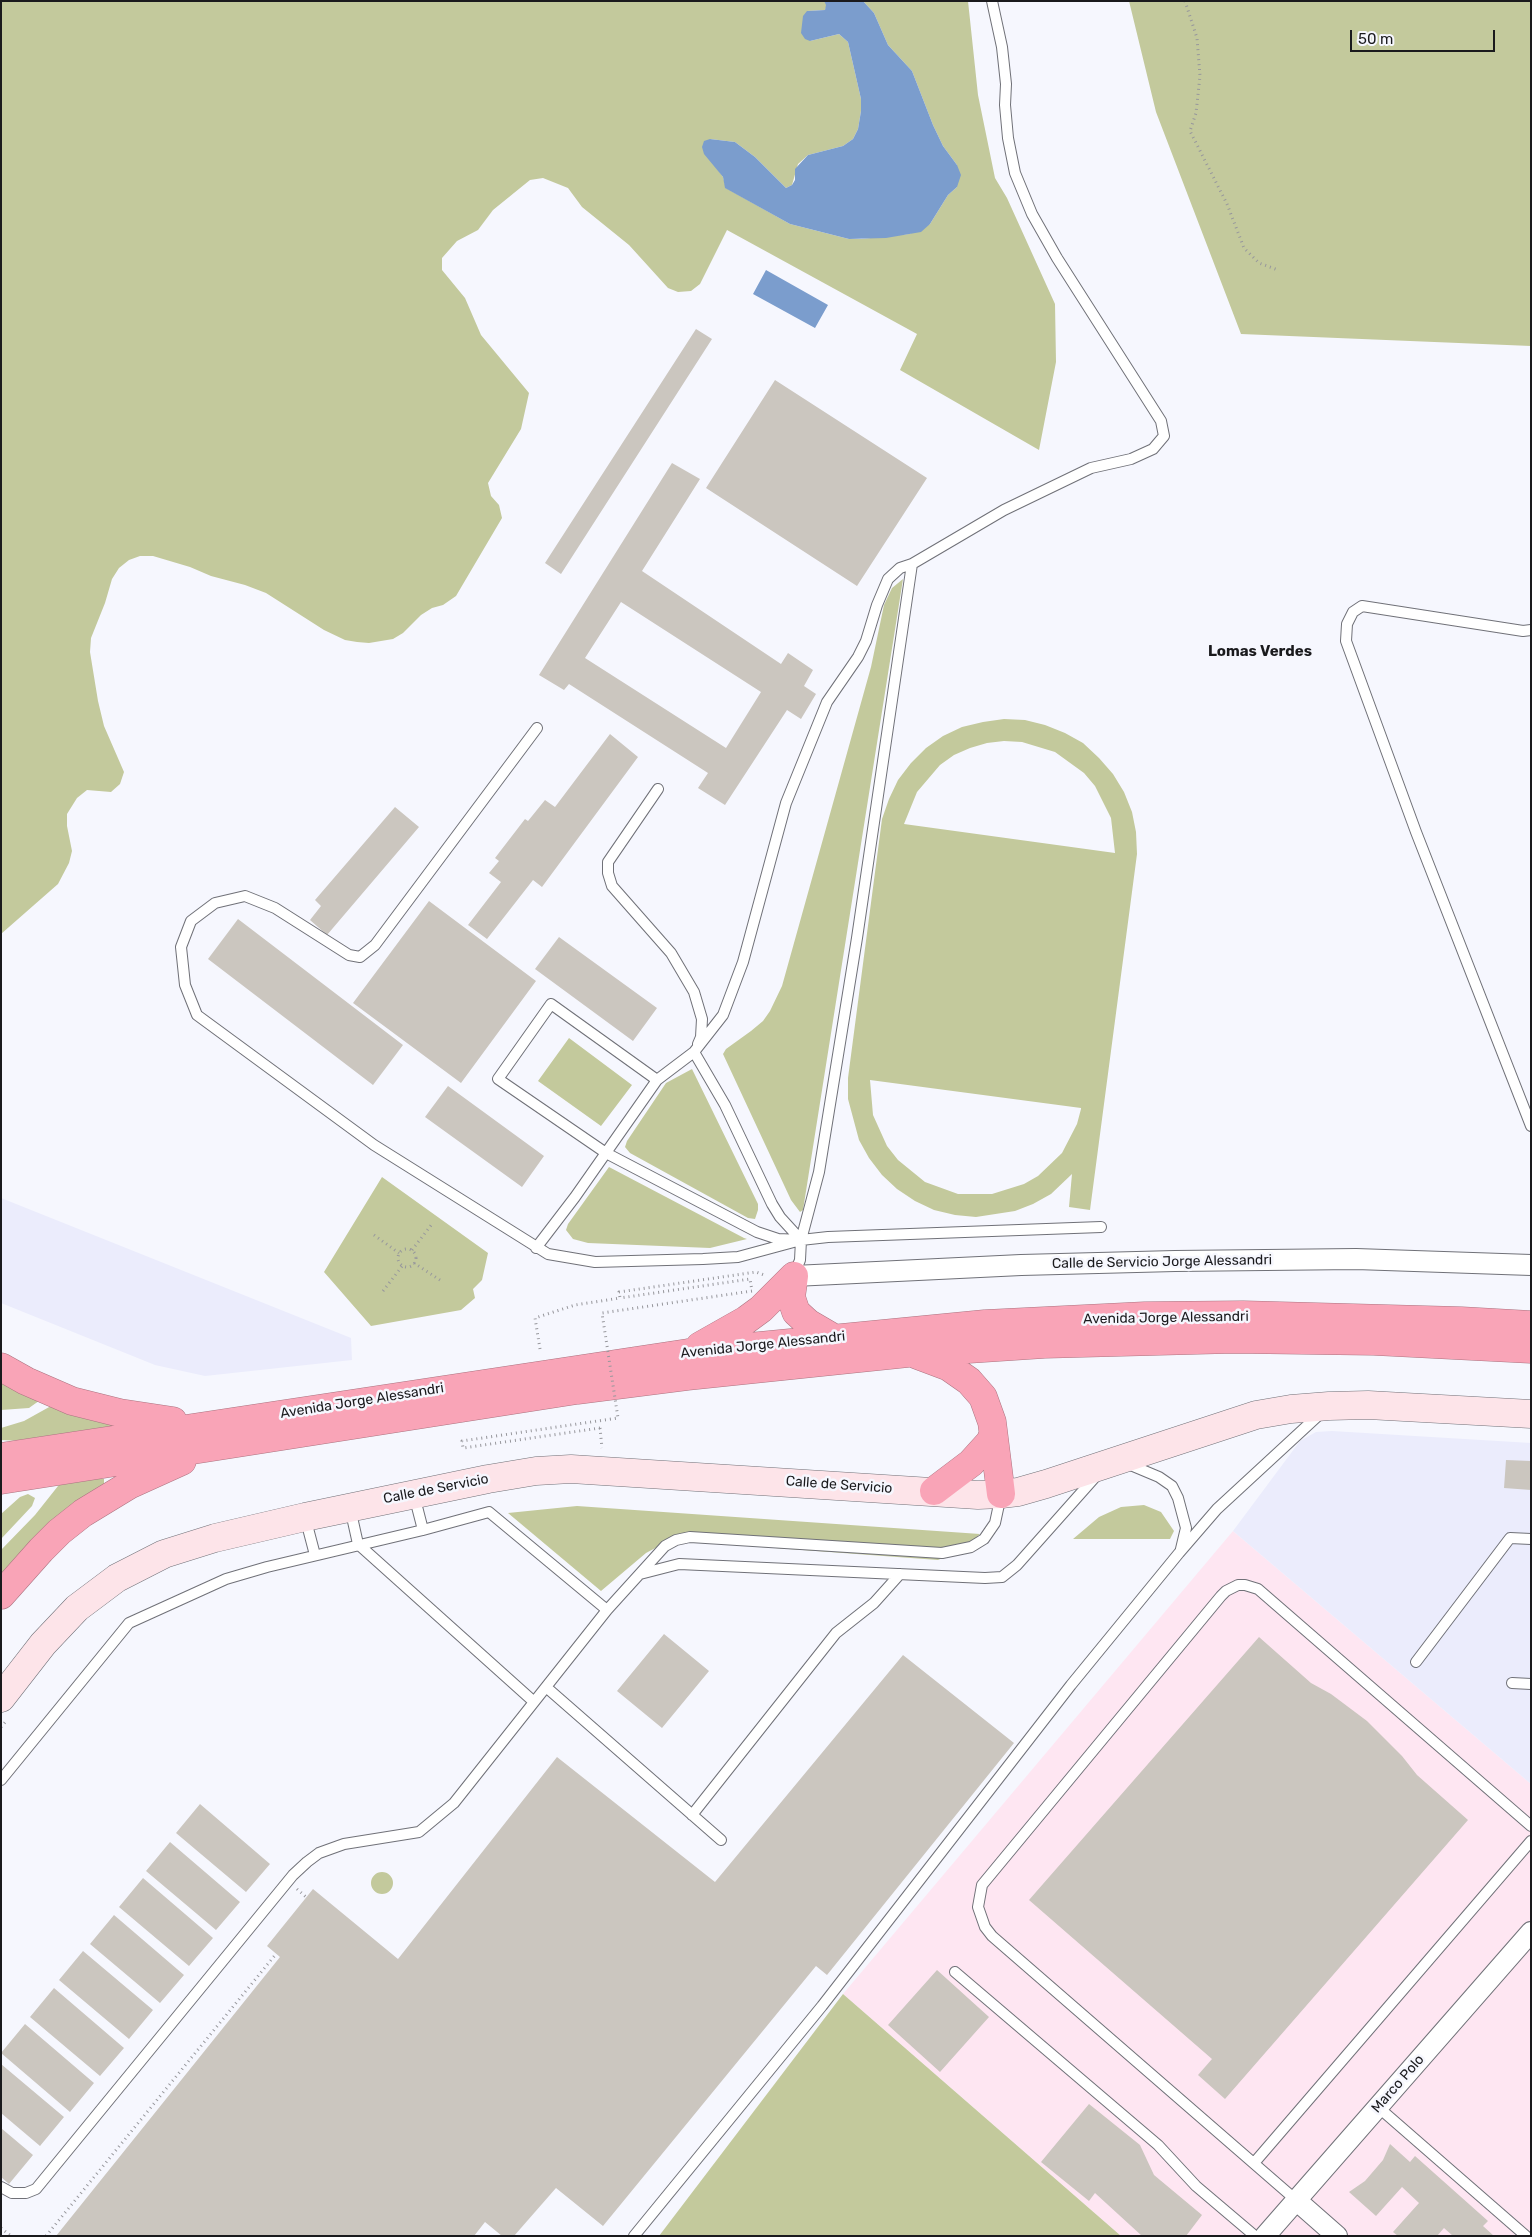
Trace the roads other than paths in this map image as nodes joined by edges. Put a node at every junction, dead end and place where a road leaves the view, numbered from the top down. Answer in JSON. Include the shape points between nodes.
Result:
{"nodes":[{"id":1,"x":992,"y":1,"type":"edge"},
{"id":2,"x":912,"y":564,"type":"junction"},
{"id":3,"x":1531,"y":630,"type":"edge"},
{"id":4,"x":537,"y":728,"type":"dead end"},
{"id":5,"x":658,"y":789,"type":"dead end"},
{"id":6,"x":694,"y":1052,"type":"junction"},
{"id":7,"x":658,"y":1080,"type":"junction"},
{"id":8,"x":1531,"y":1126,"type":"edge"},
{"id":9,"x":606,"y":1153,"type":"junction"},
{"id":10,"x":1101,"y":1228,"type":"dead end"},
{"id":11,"x":801,"y":1240,"type":"junction"},
{"id":12,"x":536,"y":1248,"type":"junction"},
{"id":13,"x":1531,"y":1265,"type":"edge"},
{"id":14,"x":783,"y":1277,"type":"junction"},
{"id":15,"x":1531,"y":1325,"type":"edge"},
{"id":16,"x":832,"y":1337,"type":"junction"},
{"id":17,"x":1531,"y":1349,"type":"edge"},
{"id":18,"x":688,"y":1353,"type":"junction"},
{"id":19,"x":908,"y":1353,"type":"junction"},
{"id":20,"x":1,"y":1367,"type":"edge"},
{"id":21,"x":1329,"y":1406,"type":"junction"},
{"id":22,"x":1531,"y":1414,"type":"edge"},
{"id":23,"x":214,"y":1424,"type":"junction"},
{"id":24,"x":993,"y":1435,"type":"junction"},
{"id":25,"x":239,"y":1442,"type":"junction"},
{"id":26,"x":1,"y":1457,"type":"edge"},
{"id":27,"x":1112,"y":1462,"type":"junction"},
{"id":28,"x":1,"y":1480,"type":"edge"},
{"id":29,"x":934,"y":1491,"type":"junction"},
{"id":30,"x":414,"y":1493,"type":"junction"},
{"id":31,"x":1001,"y":1494,"type":"junction"},
{"id":32,"x":350,"y":1507,"type":"junction"},
{"id":33,"x":305,"y":1517,"type":"junction"},
{"id":34,"x":423,"y":1530,"type":"junction"},
{"id":35,"x":1531,"y":1539,"type":"edge"},
{"id":36,"x":358,"y":1544,"type":"junction"},
{"id":37,"x":1179,"y":1554,"type":"junction"},
{"id":38,"x":315,"y":1555,"type":"junction"},
{"id":39,"x":640,"y":1574,"type":"junction"},
{"id":40,"x":900,"y":1574,"type":"junction"},
{"id":41,"x":1,"y":1595,"type":"edge"},
{"id":42,"x":607,"y":1610,"type":"junction"},
{"id":43,"x":1416,"y":1662,"type":"dead end"},
{"id":44,"x":1512,"y":1683,"type":"dead end"},
{"id":45,"x":1531,"y":1684,"type":"edge"},
{"id":46,"x":546,"y":1687,"type":"junction"},
{"id":47,"x":1,"y":1698,"type":"edge"},
{"id":48,"x":533,"y":1701,"type":"junction"},
{"id":49,"x":1,"y":1780,"type":"edge"},
{"id":50,"x":692,"y":1815,"type":"junction"},
{"id":51,"x":1531,"y":1826,"type":"edge"},
{"id":52,"x":721,"y":1840,"type":"dead end"},
{"id":53,"x":1531,"y":1841,"type":"edge"},
{"id":54,"x":1531,"y":1932,"type":"edge"},
{"id":55,"x":955,"y":1972,"type":"dead end"},
{"id":56,"x":1378,"y":2107,"type":"junction"},
{"id":57,"x":1254,"y":2163,"type":"junction"},
{"id":58,"x":1,"y":2188,"type":"edge"},
{"id":59,"x":1296,"y":2200,"type":"junction"},
{"id":60,"x":634,"y":2236,"type":"edge"},
{"id":61,"x":1255,"y":2236,"type":"edge"},
{"id":62,"x":1265,"y":2236,"type":"edge"},
{"id":63,"x":1337,"y":2236,"type":"edge"},
{"id":64,"x":1526,"y":2236,"type":"edge"}],
"edges":[{"from":1,"to":2,"type":"lane","via":[[1002,47],[1008,138],[1015,173],[1032,214],[1161,421],[1164,436],[1153,449],[1131,459],[1091,468],[1004,510]]},
{"from":2,"to":6,"type":"lane","via":[[900,568],[888,579],[858,658],[827,702],[786,803],[743,962],[730,997],[723,1014]]},
{"from":2,"to":11,"type":"lane","via":[[822,1152]]},
{"from":3,"to":8,"type":"lane","via":[[1362,606],[1353,612],[1347,624],[1346,641],[1416,832]]},
{"from":4,"to":12,"type":"lane","via":[[376,945],[360,957],[349,955],[275,908],[245,896],[214,903],[191,921],[181,947],[185,985],[197,1016],[374,1145]]},
{"from":5,"to":6,"type":"lane","via":[[608,862],[608,872],[612,886],[671,953],[694,992],[702,1019],[701,1038]]},
{"from":6,"to":7,"type":"lane"},
{"from":6,"to":11,"type":"lane","via":[[772,1204]]},
{"from":7,"to":9,"type":"lane"},
{"from":7,"to":9,"type":"lane","via":[[551,1004],[498,1079]]},
{"from":9,"to":11,"type":"lane","via":[[756,1232],[778,1239]]},
{"from":9,"to":12,"type":"lane"},
{"from":10,"to":11,"type":"lane"},
{"from":11,"to":12,"type":"lane","via":[[738,1257],[703,1260],[595,1262],[548,1254]]},
{"from":11,"to":14,"type":"lane","via":[[800,1260]]},
{"from":13,"to":14,"type":"street","name":"Calle de Servicio Jorge Alessandri","via":[[1356,1259],[1175,1261]]},
{"from":14,"to":16,"type":"highway","via":[[796,1312]]},
{"from":14,"to":18,"type":"highway","via":[[767,1304],[746,1320]]},
{"from":15,"to":16,"type":"highway","name":"Avenida Jorge Alessandri","via":[[1328,1316],[1145,1316],[986,1324]]},
{"from":16,"to":18,"type":"highway","name":"Avenida Jorge Alessandri"},
{"from":17,"to":19,"type":"highway","name":"Avenida Jorge Alessandri","via":[[1364,1340],[1234,1338],[1044,1344]]},
{"from":18,"to":23,"type":"highway","name":"Avenida Jorge Alessandri"},
{"from":19,"to":24,"type":"highway","via":[[936,1361],[969,1381],[988,1409]]},
{"from":19,"to":25,"type":"highway","name":"Avenida Jorge Alessandri","via":[[577,1390]]},
{"from":20,"to":23,"type":"highway","via":[[49,1392],[96,1408],[142,1418]]},
{"from":21,"to":22,"type":"street"},
{"from":21,"to":27,"type":"street","via":[[1256,1416]]},
{"from":21,"to":37,"type":"lane","via":[[1218,1510]]},
{"from":23,"to":26,"type":"highway","name":"Avenida Jorge Alessandri"},
{"from":24,"to":29,"type":"highway","via":[[971,1463]]},
{"from":24,"to":31,"type":"highway"},
{"from":25,"to":28,"type":"highway","name":"Avenida Jorge Alessandri"},
{"from":25,"to":41,"type":"highway","via":[[166,1467],[108,1497],[59,1532]]},
{"from":27,"to":31,"type":"street","via":[[1030,1489]]},
{"from":27,"to":37,"type":"lane","via":[[1159,1477],[1172,1486],[1186,1528]]},
{"from":27,"to":40,"type":"lane","via":[[1017,1565],[1002,1577]]},
{"from":29,"to":30,"type":"street","name":"Calle de Servicio","via":[[571,1469],[536,1471]]},
{"from":29,"to":31,"type":"street"},
{"from":30,"to":32,"type":"street","name":"Calle de Servicio"},
{"from":30,"to":34,"type":"lane"},
{"from":31,"to":39,"type":"lane","via":[[995,1523],[984,1539],[971,1548],[942,1553],[690,1537],[665,1546]]},
{"from":32,"to":33,"type":"street","name":"Calle de Servicio"},
{"from":32,"to":36,"type":"lane"},
{"from":33,"to":38,"type":"lane"},
{"from":33,"to":47,"type":"street","name":"Calle de Servicio","via":[[189,1545],[148,1561],[117,1578],[58,1626]]},
{"from":34,"to":36,"type":"lane"},
{"from":34,"to":42,"type":"lane","via":[[489,1512]]},
{"from":35,"to":43,"type":"lane","via":[[1510,1538]]},
{"from":36,"to":38,"type":"lane"},
{"from":36,"to":48,"type":"lane"},
{"from":37,"to":60,"type":"lane","via":[[1065,1693],[822,2006]]},
{"from":38,"to":49,"type":"lane","via":[[226,1579],[129,1623]]},
{"from":39,"to":40,"type":"lane","via":[[679,1564]]},
{"from":39,"to":42,"type":"lane"},
{"from":40,"to":50,"type":"lane","via":[[874,1603],[836,1633]]},
{"from":42,"to":46,"type":"lane"},
{"from":44,"to":45,"type":"lane"},
{"from":46,"to":48,"type":"lane"},
{"from":46,"to":50,"type":"lane"},
{"from":48,"to":58,"type":"lane","via":[[454,1803],[419,1832],[344,1844],[319,1853],[307,1862],[36,2189],[12,2193]]},
{"from":50,"to":52,"type":"lane"},
{"from":51,"to":57,"type":"lane","via":[[1258,1589],[1238,1585],[1221,1596],[994,1870],[982,1885],[978,1907],[992,1936]]},
{"from":53,"to":57,"type":"lane"},
{"from":54,"to":56,"type":"street","name":"Marco Polo"},
{"from":55,"to":61,"type":"lane","via":[[1158,2145],[1196,2186]]},
{"from":56,"to":59,"type":"street","name":"Marco Polo"},
{"from":56,"to":64,"type":"lane"},
{"from":57,"to":59,"type":"lane"},
{"from":59,"to":62,"type":"street","name":"Marco Polo"},
{"from":59,"to":63,"type":"street"}]}
